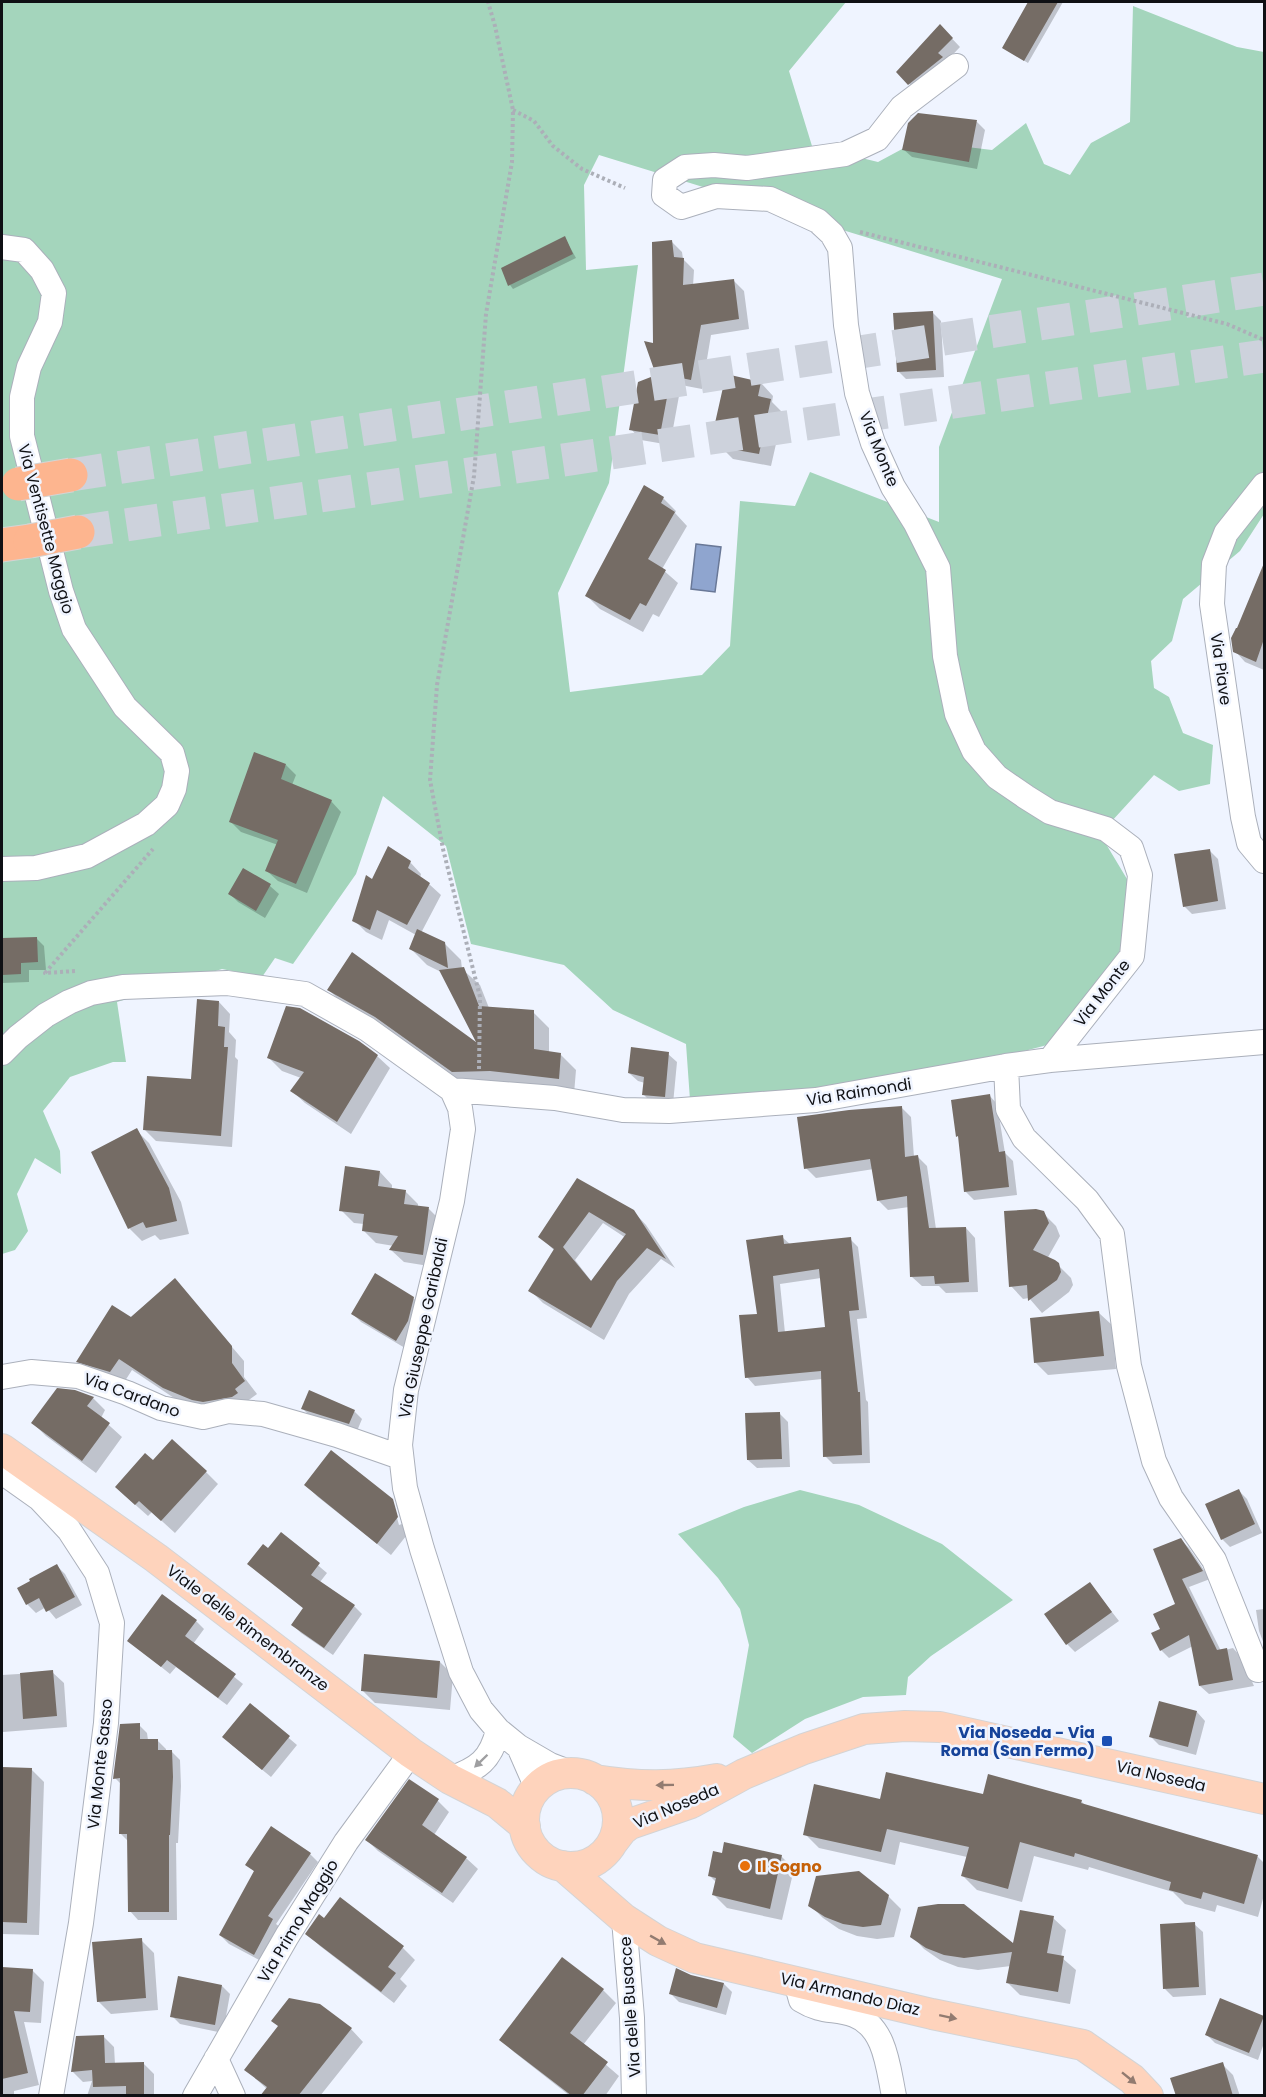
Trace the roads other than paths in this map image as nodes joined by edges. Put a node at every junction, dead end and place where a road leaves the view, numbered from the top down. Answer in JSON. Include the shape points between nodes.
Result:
{"nodes":[{"id":1,"x":956,"y":66,"type":"dead end"},
{"id":2,"x":2,"y":246,"type":"edge"},
{"id":3,"x":71,"y":475,"type":"tunnel mouth"},
{"id":4,"x":10,"y":485,"type":"edge"},
{"id":5,"x":1264,"y":485,"type":"edge"},
{"id":6,"x":78,"y":532,"type":"tunnel mouth"},
{"id":7,"x":16,"y":543,"type":"edge"},
{"id":8,"x":1264,"y":861,"type":"edge"},
{"id":9,"x":2,"y":869,"type":"edge"},
{"id":10,"x":1264,"y":1042,"type":"edge"},
{"id":11,"x":2,"y":1053,"type":"edge"},
{"id":12,"x":1050,"y":1060,"type":"junction"},
{"id":13,"x":1006,"y":1066,"type":"junction"},
{"id":14,"x":452,"y":1090,"type":"junction"},
{"id":15,"x":2,"y":1377,"type":"edge"},
{"id":16,"x":2,"y":1449,"type":"edge"},
{"id":17,"x":400,"y":1457,"type":"junction"},
{"id":18,"x":2,"y":1472,"type":"edge"},
{"id":19,"x":1258,"y":1670,"type":"dead end"},
{"id":20,"x":498,"y":1730,"type":"junction"},
{"id":21,"x":519,"y":1747,"type":"junction"},
{"id":22,"x":411,"y":1753,"type":"junction"},
{"id":23,"x":744,"y":1774,"type":"junction"},
{"id":24,"x":583,"y":1776,"type":"junction"},
{"id":25,"x":450,"y":1779,"type":"junction"},
{"id":26,"x":1264,"y":1799,"type":"edge"},
{"id":27,"x":530,"y":1805,"type":"junction"},
{"id":28,"x":612,"y":1843,"type":"junction"},
{"id":29,"x":563,"y":1866,"type":"junction"},
{"id":30,"x":624,"y":1919,"type":"junction"},
{"id":31,"x":796,"y":1982,"type":"junction"},
{"id":32,"x":216,"y":2059,"type":"junction"},
{"id":33,"x":51,"y":2096,"type":"edge"},
{"id":34,"x":195,"y":2096,"type":"edge"},
{"id":35,"x":234,"y":2096,"type":"edge"},
{"id":36,"x":634,"y":2096,"type":"edge"},
{"id":37,"x":894,"y":2096,"type":"edge"},
{"id":38,"x":1148,"y":2096,"type":"edge"}],
"edges":[{"from":1,"to":12,"type":"street","name":"Via Monte","via":[[902,107],[877,139],[845,154],[747,168],[685,167],[665,180],[664,195],[681,207],[716,196],[770,198],[818,221],[832,234],[840,248],[857,393],[893,487],[938,568],[945,656],[957,714],[974,751],[997,777],[1050,812],[1106,829],[1131,848],[1140,875],[1132,957]]},
{"from":2,"to":9,"type":"street","name":"Via Ventisette Maggio","via":[[24,250],[42,270],[54,293],[50,322],[29,367],[22,397],[21,436],[61,591],[74,629],[125,707],[172,753],[177,771],[167,805],[146,824],[87,856],[36,868]]},
{"from":3,"to":4,"type":"highway","bridge":true},
{"from":5,"to":8,"type":"street","name":"Via Piave","via":[[1226,533],[1214,564],[1212,604],[1243,817],[1249,843]]},
{"from":6,"to":7,"type":"highway","bridge":true},
{"from":10,"to":12,"type":"street","name":"Via Raimondi"},
{"from":11,"to":14,"type":"street","via":[[46,1015],[91,993],[123,987],[227,983],[305,994],[368,1029]]},
{"from":12,"to":13,"type":"street","name":"Via Raimondi"},
{"from":13,"to":14,"type":"street","name":"Via Raimondi","via":[[816,1101],[661,1112]]},
{"from":13,"to":19,"type":"street","via":[[1008,1109],[1024,1138],[1087,1200],[1112,1234],[1129,1366],[1154,1461],[1171,1498],[1214,1560]]},
{"from":14,"to":17,"type":"street","name":"Via Giuseppe Garibaldi","via":[[463,1129],[452,1201],[406,1390]]},
{"from":15,"to":17,"type":"street","name":"Via Cardano","via":[[32,1372],[78,1376],[172,1411],[203,1417],[228,1411],[263,1414]]},
{"from":16,"to":22,"type":"main road","name":"Viale delle Rimembranze","via":[[156,1558]]},
{"from":17,"to":20,"type":"street","name":"Via Giuseppe Garibaldi","via":[[422,1549],[461,1672],[481,1710]]},
{"from":18,"to":33,"type":"street","name":"Via Monte Sasso","via":[[40,1499],[69,1530],[97,1574],[112,1623],[106,1723],[86,1890]]},
{"from":20,"to":21,"type":"street","name":"Via Giuseppe Garibaldi"},
{"from":20,"to":25,"type":"street","one_way":true,"via":[[494,1747],[484,1761],[468,1773]]},
{"from":21,"to":24,"type":"street","name":"Via Giuseppe Garibaldi","via":[[550,1765]]},
{"from":21,"to":27,"type":"street","name":"Via Giuseppe Garibaldi"},
{"from":22,"to":25,"type":"main road","name":"Viale delle Rimembranze"},
{"from":22,"to":32,"type":"street","name":"Via Primo Maggio","via":[[346,1842]]},
{"from":23,"to":24,"type":"main road","name":"Via Noseda","one_way":true,"via":[[687,1785],[635,1786]]},
{"from":23,"to":26,"type":"main road","name":"Via Noseda","via":[[864,1729],[905,1725],[940,1727]]},
{"from":23,"to":28,"type":"main road","name":"Via Noseda","via":[[691,1803],[630,1824]]},
{"from":24,"to":27,"type":"main road","via":[[555,1776]]},
{"from":24,"to":28,"type":"main road","via":[[608,1791],[617,1809]]},
{"from":25,"to":27,"type":"main road","name":"Viale delle Rimembranze","via":[[497,1803]]},
{"from":27,"to":29,"type":"main road","via":[[530,1841],[540,1855]]},
{"from":28,"to":29,"type":"main road","via":[[597,1859]]},
{"from":29,"to":30,"type":"main road","name":"Via Armando Diaz"},
{"from":30,"to":31,"type":"main road","name":"Via Armando Diaz","one_way":true,"via":[[695,1958]]},
{"from":30,"to":36,"type":"street","name":"Via delle Busacce","via":[[633,2018]]},
{"from":31,"to":37,"type":"street","via":[[801,2000],[813,2008],[855,2016],[876,2032]]},
{"from":31,"to":38,"type":"main road","name":"Via Armando Diaz","one_way":true,"via":[[1083,2045],[1132,2079]]},
{"from":32,"to":34,"type":"street","name":"Via Primo Maggio"},
{"from":32,"to":35,"type":"street"}]}
